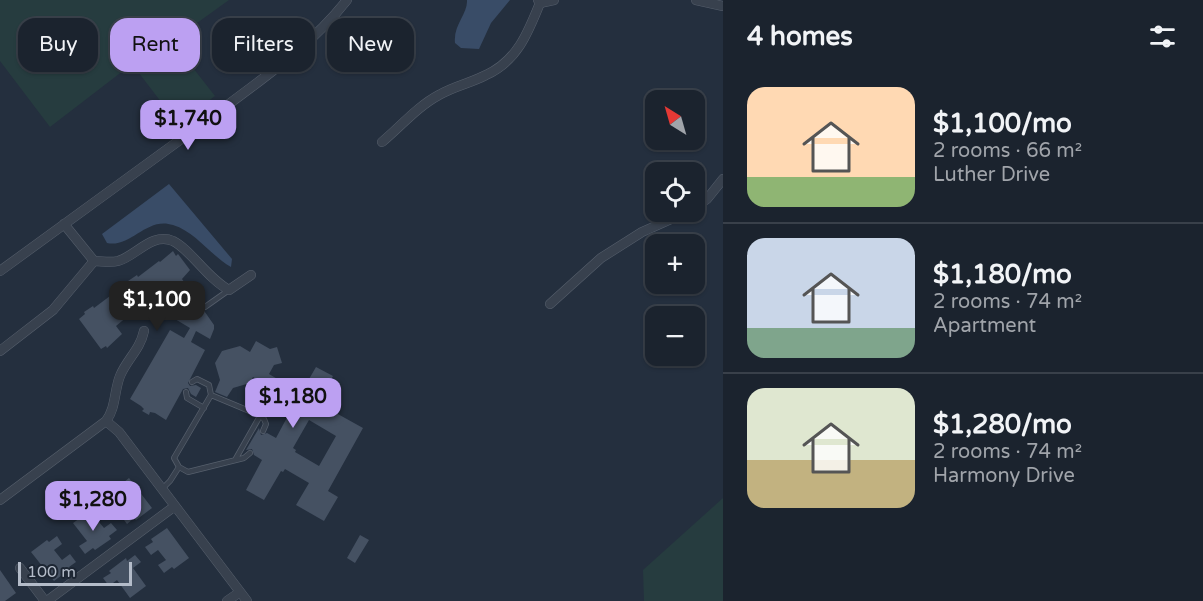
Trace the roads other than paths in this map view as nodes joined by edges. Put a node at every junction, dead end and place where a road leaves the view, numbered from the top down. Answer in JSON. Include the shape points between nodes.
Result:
{"nodes":[{"id":1,"x":347,"y":0,"type":"edge"},
{"id":2,"x":554,"y":0,"type":"edge"},
{"id":3,"x":696,"y":0,"type":"edge"},
{"id":4,"x":539,"y":2,"type":"edge"},
{"id":5,"x":723,"y":6,"type":"edge"},
{"id":6,"x":382,"y":142,"type":"dead end"},
{"id":7,"x":723,"y":179,"type":"edge"},
{"id":8,"x":705,"y":200,"type":"edge"},
{"id":9,"x":664,"y":222,"type":"edge"},
{"id":10,"x":64,"y":224,"type":"junction"},
{"id":11,"x":94,"y":261,"type":"junction"},
{"id":12,"x":0,"y":271,"type":"edge"},
{"id":13,"x":251,"y":275,"type":"dead end"},
{"id":14,"x":229,"y":290,"type":"junction"},
{"id":15,"x":550,"y":304,"type":"dead end"},
{"id":16,"x":205,"y":307,"type":"dead end"},
{"id":17,"x":144,"y":331,"type":"dead end"},
{"id":18,"x":0,"y":351,"type":"edge"},
{"id":19,"x":192,"y":382,"type":"dead end"},
{"id":20,"x":186,"y":392,"type":"dead end"},
{"id":21,"x":212,"y":395,"type":"junction"},
{"id":22,"x":204,"y":408,"type":"junction"},
{"id":23,"x":260,"y":416,"type":"junction"},
{"id":24,"x":106,"y":421,"type":"junction"},
{"id":25,"x":263,"y":431,"type":"dead end"},
{"id":26,"x":250,"y":453,"type":"dead end"},
{"id":27,"x":235,"y":460,"type":"junction"},
{"id":28,"x":179,"y":467,"type":"junction"},
{"id":29,"x":162,"y":489,"type":"junction"},
{"id":30,"x":0,"y":500,"type":"edge"},
{"id":31,"x":175,"y":506,"type":"junction"},
{"id":32,"x":20,"y":568,"type":"dead end"},
{"id":33,"x":240,"y":591,"type":"junction"},
{"id":34,"x":46,"y":601,"type":"edge"},
{"id":35,"x":227,"y":601,"type":"edge"},
{"id":36,"x":247,"y":601,"type":"edge"}],
"edges":[{"from":1,"to":10,"type":"street","via":[[302,49]]},
{"from":2,"to":4,"type":"street"},
{"from":3,"to":5,"type":"street"},
{"from":4,"to":6,"type":"street","via":[[529,30],[503,66],[438,95]]},
{"from":7,"to":8,"type":"street"},
{"from":9,"to":15,"type":"street","via":[[601,258]]},
{"from":10,"to":11,"type":"street"},
{"from":10,"to":12,"type":"street"},
{"from":11,"to":14,"type":"street","via":[[118,261],[154,241],[167,240],[178,244],[217,284]]},
{"from":11,"to":18,"type":"street","via":[[53,310]]},
{"from":13,"to":14,"type":"street"},
{"from":14,"to":16,"type":"lane"},
{"from":17,"to":24,"type":"street","via":[[137,351],[120,374]]},
{"from":19,"to":21,"type":"lane","via":[[197,379],[209,385]]},
{"from":20,"to":22,"type":"lane","via":[[187,398]]},
{"from":21,"to":22,"type":"lane"},
{"from":21,"to":23,"type":"lane"},
{"from":22,"to":28,"type":"lane","via":[[174,458]]},
{"from":23,"to":25,"type":"lane","via":[[266,424]]},
{"from":23,"to":27,"type":"lane"},
{"from":24,"to":29,"type":"street","via":[[119,432]]},
{"from":24,"to":30,"type":"street"},
{"from":26,"to":27,"type":"lane"},
{"from":27,"to":28,"type":"lane","via":[[188,472]]},
{"from":28,"to":29,"type":"lane"},
{"from":29,"to":31,"type":"street"},
{"from":31,"to":33,"type":"street"},
{"from":31,"to":34,"type":"street"},
{"from":32,"to":34,"type":"street"},
{"from":33,"to":35,"type":"street"},
{"from":33,"to":36,"type":"street"}]}
